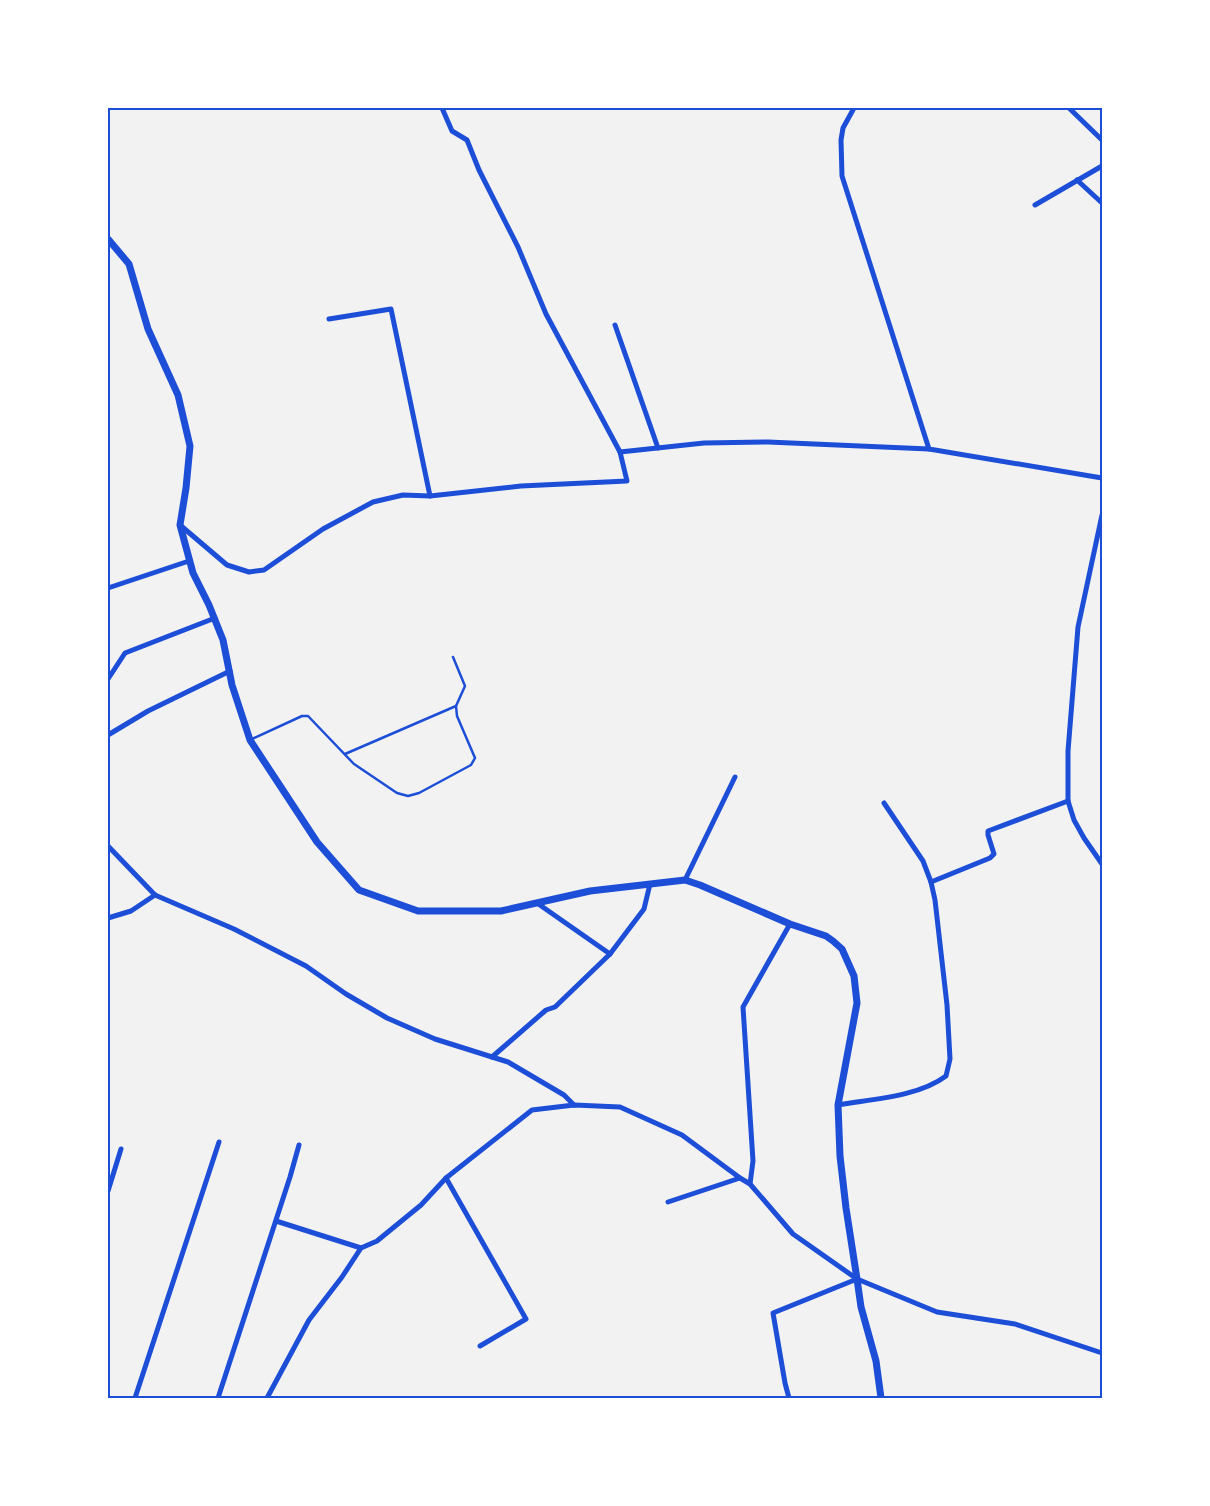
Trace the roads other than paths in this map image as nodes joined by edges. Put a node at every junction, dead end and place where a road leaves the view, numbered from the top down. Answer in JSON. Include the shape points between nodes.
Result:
{"nodes":[{"id":1,"x":442,"y":108,"type":"edge"},
{"id":2,"x":854,"y":108,"type":"edge"},
{"id":3,"x":1069,"y":108,"type":"edge"},
{"id":4,"x":1102,"y":140,"type":"edge"},
{"id":5,"x":1102,"y":166,"type":"edge"},
{"id":6,"x":1077,"y":180,"type":"junction"},
{"id":7,"x":1102,"y":203,"type":"edge"},
{"id":8,"x":1035,"y":205,"type":"dead end"},
{"id":9,"x":108,"y":239,"type":"edge"},
{"id":10,"x":328,"y":319,"type":"dead end"},
{"id":11,"x":615,"y":325,"type":"dead end"},
{"id":12,"x":658,"y":448,"type":"junction"},
{"id":13,"x":929,"y":449,"type":"junction"},
{"id":14,"x":620,"y":452,"type":"junction"},
{"id":15,"x":1102,"y":478,"type":"edge"},
{"id":16,"x":430,"y":496,"type":"junction"},
{"id":17,"x":1102,"y":515,"type":"edge"},
{"id":18,"x":180,"y":525,"type":"junction"},
{"id":19,"x":189,"y":561,"type":"junction"},
{"id":20,"x":108,"y":588,"type":"edge"},
{"id":21,"x":215,"y":618,"type":"junction"},
{"id":22,"x":453,"y":657,"type":"dead end"},
{"id":23,"x":230,"y":671,"type":"junction"},
{"id":24,"x":108,"y":679,"type":"edge"},
{"id":25,"x":456,"y":706,"type":"junction"},
{"id":26,"x":108,"y":735,"type":"edge"},
{"id":27,"x":250,"y":740,"type":"junction"},
{"id":28,"x":345,"y":754,"type":"junction"},
{"id":29,"x":735,"y":777,"type":"dead end"},
{"id":30,"x":1068,"y":801,"type":"junction"},
{"id":31,"x":884,"y":803,"type":"dead end"},
{"id":32,"x":108,"y":846,"type":"edge"},
{"id":33,"x":1102,"y":864,"type":"edge"},
{"id":34,"x":684,"y":880,"type":"junction"},
{"id":35,"x":931,"y":882,"type":"junction"},
{"id":36,"x":650,"y":884,"type":"junction"},
{"id":37,"x":155,"y":895,"type":"junction"},
{"id":38,"x":537,"y":903,"type":"junction"},
{"id":39,"x":108,"y":918,"type":"edge"},
{"id":40,"x":790,"y":924,"type":"junction"},
{"id":41,"x":610,"y":954,"type":"junction"},
{"id":42,"x":492,"y":1057,"type":"junction"},
{"id":43,"x":574,"y":1104,"type":"junction"},
{"id":44,"x":838,"y":1105,"type":"junction"},
{"id":45,"x":219,"y":1142,"type":"dead end"},
{"id":46,"x":298,"y":1145,"type":"dead end"},
{"id":47,"x":121,"y":1149,"type":"dead end"},
{"id":48,"x":446,"y":1178,"type":"junction"},
{"id":49,"x":740,"y":1178,"type":"junction"},
{"id":50,"x":750,"y":1184,"type":"junction"},
{"id":51,"x":108,"y":1191,"type":"edge"},
{"id":52,"x":668,"y":1202,"type":"dead end"},
{"id":53,"x":276,"y":1220,"type":"junction"},
{"id":54,"x":361,"y":1248,"type":"junction"},
{"id":55,"x":857,"y":1279,"type":"junction"},
{"id":56,"x":480,"y":1346,"type":"dead end"},
{"id":57,"x":1102,"y":1353,"type":"edge"},
{"id":58,"x":135,"y":1398,"type":"edge"},
{"id":59,"x":218,"y":1398,"type":"edge"},
{"id":60,"x":267,"y":1398,"type":"edge"},
{"id":61,"x":789,"y":1398,"type":"edge"},
{"id":62,"x":881,"y":1398,"type":"edge"}],
"edges":[{"from":1,"to":14,"type":"street","via":[[452,132],[467,140],[546,314]]},
{"from":2,"to":13,"type":"street","via":[[843,128],[842,176]]},
{"from":3,"to":4,"type":"street"},
{"from":5,"to":6,"type":"street"},
{"from":6,"to":7,"type":"street"},
{"from":6,"to":8,"type":"street"},
{"from":9,"to":18,"type":"street","via":[[129,264],[148,329],[178,395],[190,446]]},
{"from":10,"to":16,"type":"street","via":[[391,309]]},
{"from":11,"to":12,"type":"street"},
{"from":12,"to":13,"type":"street","via":[[768,442]]},
{"from":12,"to":14,"type":"street"},
{"from":13,"to":15,"type":"street"},
{"from":14,"to":16,"type":"street","via":[[627,481],[521,486]]},
{"from":16,"to":18,"type":"street","via":[[403,495],[374,502],[323,529],[264,570],[249,572],[227,565]]},
{"from":17,"to":30,"type":"street","via":[[1078,627],[1068,751]]},
{"from":18,"to":19,"type":"street"},
{"from":19,"to":20,"type":"street"},
{"from":19,"to":21,"type":"street"},
{"from":21,"to":23,"type":"street"},
{"from":21,"to":24,"type":"street","via":[[125,653]]},
{"from":22,"to":25,"type":"lane","via":[[465,686]]},
{"from":23,"to":26,"type":"street","via":[[148,711]]},
{"from":23,"to":27,"type":"street"},
{"from":25,"to":28,"type":"lane"},
{"from":25,"to":28,"type":"lane","via":[[475,758],[471,765],[419,793],[408,796],[397,793],[354,764]]},
{"from":27,"to":28,"type":"lane","via":[[308,716]]},
{"from":27,"to":38,"type":"street","via":[[317,842],[359,890],[418,911],[501,911]]},
{"from":29,"to":34,"type":"street"},
{"from":30,"to":33,"type":"street","via":[[1074,820]]},
{"from":30,"to":35,"type":"street","via":[[988,830],[994,854],[990,858]]},
{"from":31,"to":35,"type":"street","via":[[923,861]]},
{"from":32,"to":37,"type":"street"},
{"from":34,"to":36,"type":"street"},
{"from":34,"to":40,"type":"street"},
{"from":35,"to":44,"type":"street","via":[[947,1005],[950,1059],[946,1076],[923,1089]]},
{"from":36,"to":38,"type":"street","via":[[590,891]]},
{"from":36,"to":41,"type":"street","via":[[644,909]]},
{"from":37,"to":39,"type":"street","via":[[131,911]]},
{"from":37,"to":42,"type":"street","via":[[234,929],[306,966],[386,1018],[435,1039]]},
{"from":38,"to":41,"type":"street"},
{"from":40,"to":44,"type":"street","via":[[833,941],[842,949],[854,976],[856,1003]]},
{"from":40,"to":50,"type":"street","via":[[743,1007],[753,1161]]},
{"from":41,"to":42,"type":"street","via":[[555,1007],[546,1010]]},
{"from":42,"to":43,"type":"street","via":[[508,1062]]},
{"from":43,"to":48,"type":"street","via":[[532,1110]]},
{"from":43,"to":49,"type":"street","via":[[620,1107],[682,1135]]},
{"from":44,"to":55,"type":"street","via":[[840,1156]]},
{"from":45,"to":58,"type":"street"},
{"from":46,"to":53,"type":"street"},
{"from":47,"to":51,"type":"street"},
{"from":48,"to":54,"type":"street","via":[[421,1205],[377,1241]]},
{"from":48,"to":56,"type":"street","via":[[526,1319]]},
{"from":49,"to":50,"type":"street"},
{"from":49,"to":52,"type":"street"},
{"from":50,"to":55,"type":"street","via":[[792,1234]]},
{"from":53,"to":54,"type":"street"},
{"from":53,"to":59,"type":"street"},
{"from":54,"to":60,"type":"street","via":[[309,1320]]},
{"from":55,"to":57,"type":"street","via":[[937,1312],[1015,1324]]},
{"from":55,"to":61,"type":"street","via":[[773,1313]]},
{"from":55,"to":62,"type":"street"}]}
